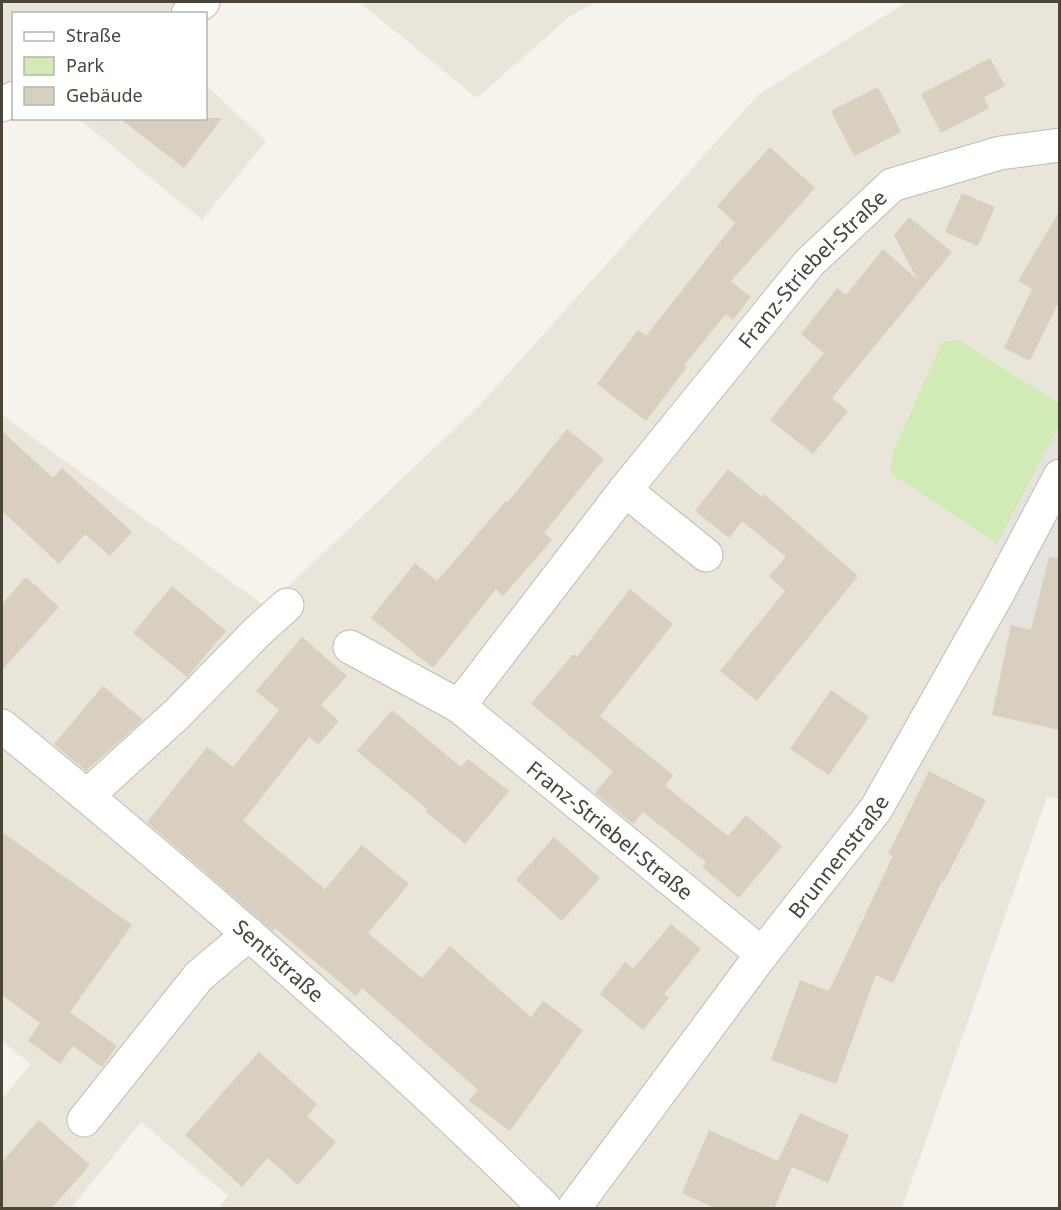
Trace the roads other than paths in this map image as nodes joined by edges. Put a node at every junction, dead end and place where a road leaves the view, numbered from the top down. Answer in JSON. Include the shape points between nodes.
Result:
{"nodes":[{"id":1,"x":203,"y":2,"type":"edge"},
{"id":2,"x":190,"y":12,"type":"edge"},
{"id":3,"x":1059,"y":145,"type":"edge"},
{"id":4,"x":1059,"y":477,"type":"edge"},
{"id":5,"x":625,"y":489,"type":"junction"},
{"id":6,"x":706,"y":555,"type":"dead end"},
{"id":7,"x":287,"y":605,"type":"dead end"},
{"id":8,"x":350,"y":646,"type":"dead end"},
{"id":9,"x":459,"y":706,"type":"junction"},
{"id":10,"x":2,"y":726,"type":"edge"},
{"id":11,"x":87,"y":796,"type":"junction"},
{"id":12,"x":249,"y":934,"type":"junction"},
{"id":13,"x":762,"y":954,"type":"junction"},
{"id":14,"x":84,"y":1120,"type":"dead end"},
{"id":15,"x":545,"y":1209,"type":"edge"},
{"id":16,"x":574,"y":1209,"type":"edge"}],
"edges":[{"from":1,"to":2,"type":"street"},
{"from":3,"to":5,"type":"street","name":"Franz-Striebel-Straße","via":[[1000,153],[892,186],[809,263]]},
{"from":4,"to":13,"type":"street","name":"Brunnenstraße","via":[[876,809]]},
{"from":5,"to":6,"type":"street"},
{"from":5,"to":9,"type":"street","name":"Franz-Striebel-Straße"},
{"from":7,"to":11,"type":"street"},
{"from":8,"to":9,"type":"street","name":"Franz-Striebel-Straße"},
{"from":9,"to":13,"type":"street","name":"Franz-Striebel-Straße"},
{"from":10,"to":11,"type":"street","name":"Sentistraße"},
{"from":11,"to":12,"type":"street","name":"Sentistraße"},
{"from":12,"to":14,"type":"street","via":[[199,976]]},
{"from":12,"to":15,"type":"street","name":"Sentistraße"},
{"from":13,"to":16,"type":"street","name":"Brunnenstraße"}]}
